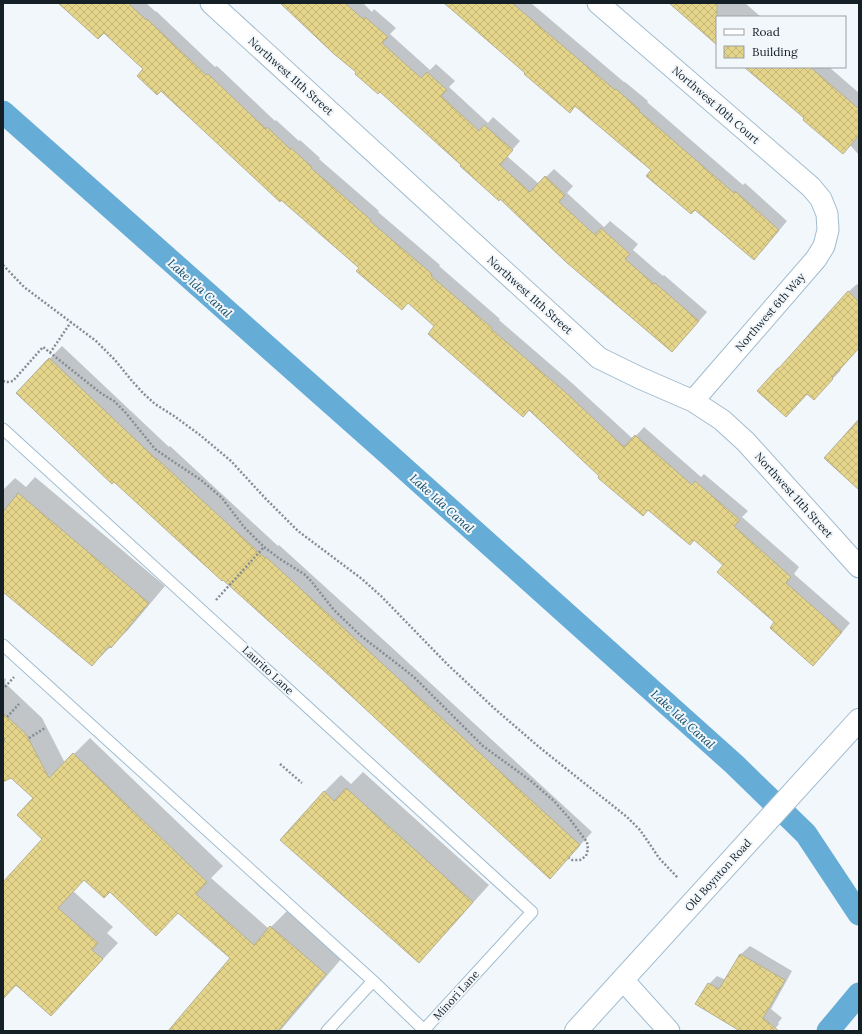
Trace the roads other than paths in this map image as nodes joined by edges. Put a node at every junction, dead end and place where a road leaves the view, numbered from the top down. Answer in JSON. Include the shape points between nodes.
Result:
{"nodes":[{"id":1,"x":211,"y":3,"type":"edge"},
{"id":2,"x":598,"y":3,"type":"edge"},
{"id":3,"x":827,"y":214,"type":"joint"},
{"id":4,"x":693,"y":402,"type":"junction"},
{"id":5,"x":3,"y":429,"type":"edge"},
{"id":6,"x":859,"y":567,"type":"edge"},
{"id":7,"x":3,"y":645,"type":"edge"},
{"id":8,"x":859,"y":720,"type":"edge"},
{"id":9,"x":532,"y":912,"type":"joint"},
{"id":10,"x":622,"y":980,"type":"junction"},
{"id":11,"x":373,"y":981,"type":"junction"},
{"id":12,"x":424,"y":1030,"type":"edge"},
{"id":13,"x":327,"y":1031,"type":"edge"},
{"id":14,"x":576,"y":1031,"type":"edge"},
{"id":15,"x":669,"y":1031,"type":"edge"}],
"edges":[{"from":1,"to":4,"type":"street","name":"Northwest 11th Street","via":[[599,358]]},
{"from":2,"to":3,"type":"street","name":"Northwest 10th Court","via":[[811,187],[821,199]]},
{"from":3,"to":4,"type":"street","name":"Northwest 6th Way","via":[[827,235],[816,259]]},
{"from":4,"to":6,"type":"street","name":"Northwest 11th Street","via":[[722,420],[746,442]]},
{"from":5,"to":9,"type":"lane","name":"Laurito Lane"},
{"from":7,"to":11,"type":"lane","name":"Minori Lane"},
{"from":8,"to":10,"type":"street","name":"Old Boynton Road"},
{"from":9,"to":12,"type":"lane","name":"Minori Lane"},
{"from":10,"to":14,"type":"street","name":"Old Boynton Road"},
{"from":10,"to":15,"type":"street"},
{"from":11,"to":12,"type":"lane","name":"Minori Lane"},
{"from":11,"to":13,"type":"lane"}]}
